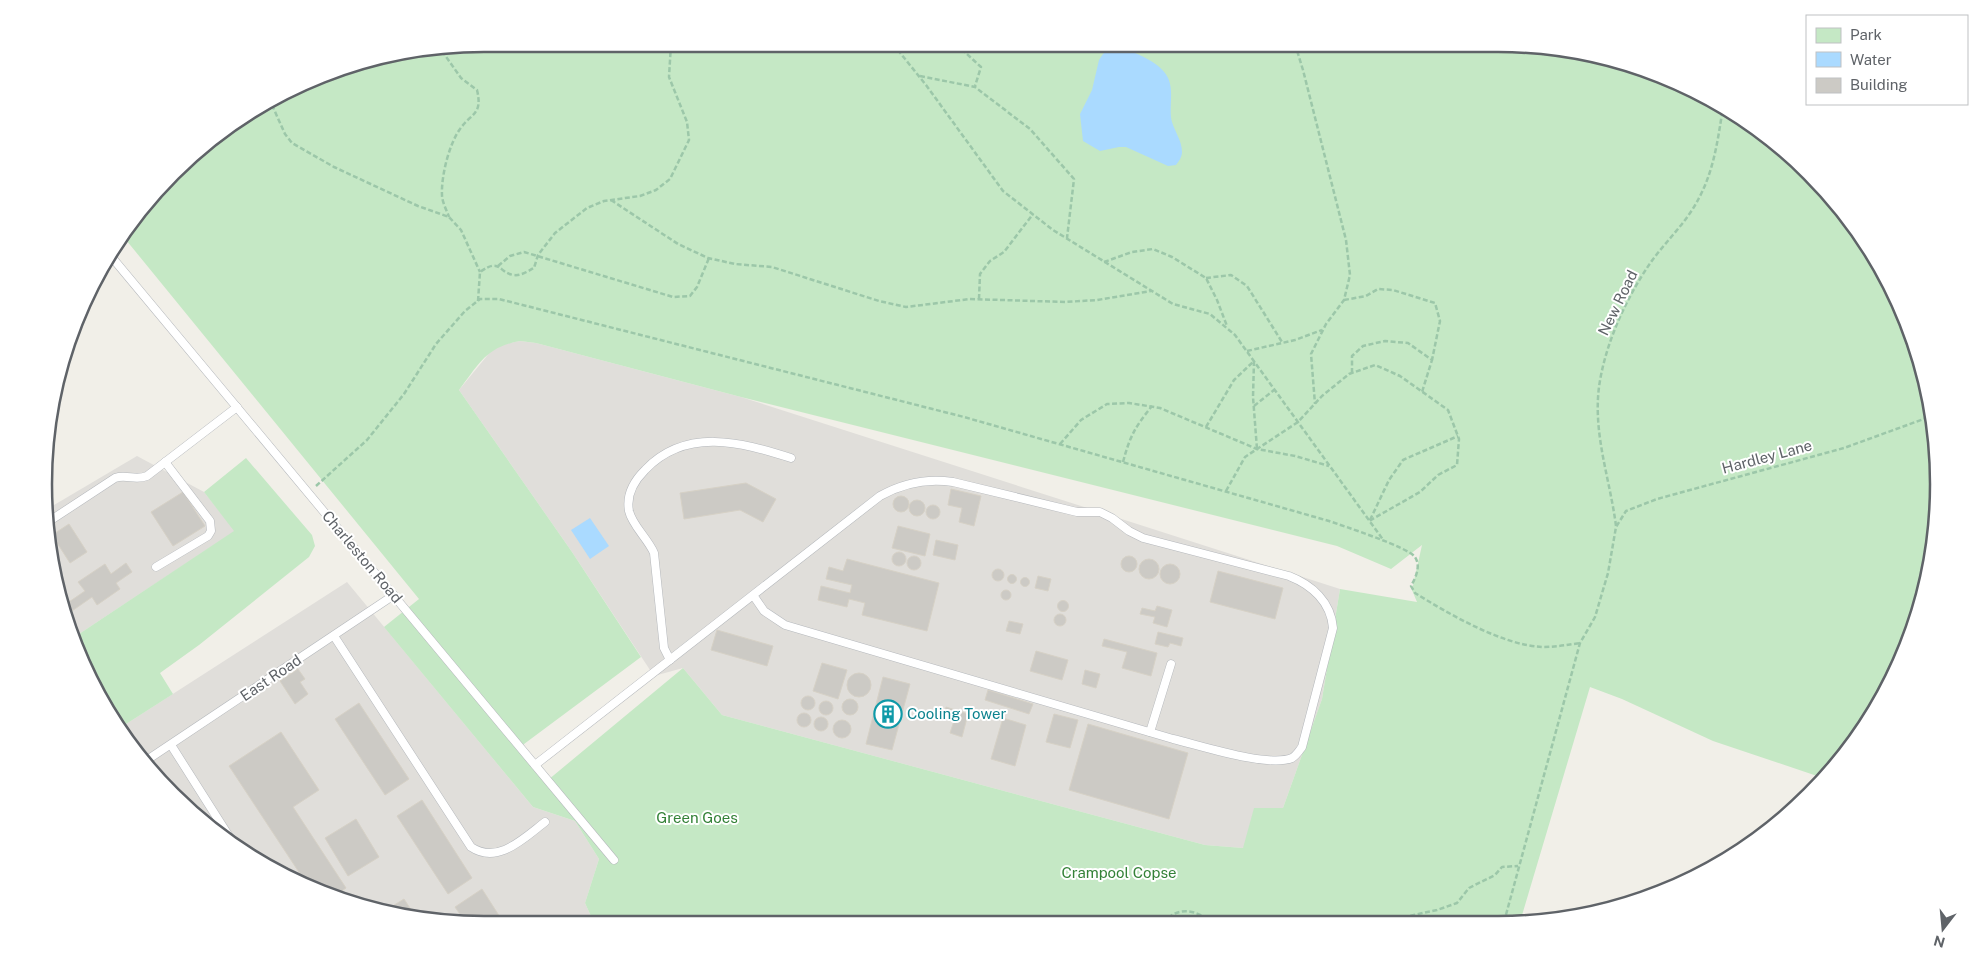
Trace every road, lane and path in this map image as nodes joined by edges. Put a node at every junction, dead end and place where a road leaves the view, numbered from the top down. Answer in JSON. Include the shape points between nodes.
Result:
{"nodes":[{"id":1,"x":671,"y":52,"type":"edge"},
{"id":2,"x":900,"y":52,"type":"edge"},
{"id":3,"x":964,"y":52,"type":"edge"},
{"id":4,"x":1297,"y":52,"type":"edge"},
{"id":5,"x":444,"y":54,"type":"edge"},
{"id":6,"x":919,"y":76,"type":"junction"},
{"id":7,"x":975,"y":87,"type":"junction"},
{"id":8,"x":273,"y":107,"type":"edge"},
{"id":9,"x":1722,"y":114,"type":"edge"},
{"id":10,"x":611,"y":200,"type":"junction"},
{"id":11,"x":1033,"y":214,"type":"junction"},
{"id":12,"x":449,"y":217,"type":"junction"},
{"id":13,"x":1067,"y":239,"type":"junction"},
{"id":14,"x":538,"y":255,"type":"junction"},
{"id":15,"x":709,"y":258,"type":"junction"},
{"id":16,"x":115,"y":261,"type":"edge"},
{"id":17,"x":1104,"y":262,"type":"junction"},
{"id":18,"x":498,"y":266,"type":"junction"},
{"id":19,"x":480,"y":272,"type":"junction"},
{"id":20,"x":1206,"y":278,"type":"junction"},
{"id":21,"x":1152,"y":291,"type":"junction"},
{"id":22,"x":979,"y":300,"type":"junction"},
{"id":23,"x":1344,"y":300,"type":"junction"},
{"id":24,"x":478,"y":301,"type":"junction"},
{"id":25,"x":1228,"y":328,"type":"junction"},
{"id":26,"x":1323,"y":330,"type":"junction"},
{"id":27,"x":1282,"y":342,"type":"junction"},
{"id":28,"x":1246,"y":351,"type":"junction"},
{"id":29,"x":1432,"y":360,"type":"junction"},
{"id":30,"x":1254,"y":361,"type":"junction"},
{"id":31,"x":1352,"y":373,"type":"junction"},
{"id":32,"x":1275,"y":390,"type":"junction"},
{"id":33,"x":1422,"y":392,"type":"junction"},
{"id":34,"x":1315,"y":404,"type":"junction"},
{"id":35,"x":1152,"y":406,"type":"junction"},
{"id":36,"x":1254,"y":406,"type":"junction"},
{"id":37,"x":237,"y":407,"type":"junction"},
{"id":38,"x":1925,"y":418,"type":"edge"},
{"id":39,"x":1298,"y":422,"type":"junction"},
{"id":40,"x":1206,"y":427,"type":"junction"},
{"id":41,"x":1458,"y":436,"type":"junction"},
{"id":42,"x":1060,"y":444,"type":"junction"},
{"id":43,"x":1258,"y":449,"type":"junction"},
{"id":44,"x":791,"y":458,"type":"dead end"},
{"id":45,"x":165,"y":462,"type":"junction"},
{"id":46,"x":1123,"y":462,"type":"junction"},
{"id":47,"x":1330,"y":466,"type":"junction"},
{"id":48,"x":1226,"y":491,"type":"junction"},
{"id":49,"x":308,"y":493,"type":"junction"},
{"id":50,"x":54,"y":518,"type":"edge"},
{"id":51,"x":1369,"y":521,"type":"junction"},
{"id":52,"x":1616,"y":528,"type":"junction"},
{"id":53,"x":1384,"y":541,"type":"junction"},
{"id":54,"x":156,"y":567,"type":"dead end"},
{"id":55,"x":394,"y":595,"type":"junction"},
{"id":56,"x":753,"y":595,"type":"junction"},
{"id":57,"x":334,"y":636,"type":"junction"},
{"id":58,"x":1580,"y":643,"type":"junction"},
{"id":59,"x":670,"y":660,"type":"junction"},
{"id":60,"x":1171,"y":664,"type":"dead end"},
{"id":61,"x":1150,"y":732,"type":"junction"},
{"id":62,"x":171,"y":745,"type":"junction"},
{"id":63,"x":151,"y":758,"type":"edge"},
{"id":64,"x":535,"y":765,"type":"junction"},
{"id":65,"x":545,"y":822,"type":"dead end"},
{"id":66,"x":224,"y":829,"type":"edge"},
{"id":67,"x":614,"y":860,"type":"dead end"},
{"id":68,"x":1519,"y":866,"type":"junction"},
{"id":69,"x":1169,"y":916,"type":"edge"},
{"id":70,"x":1204,"y":916,"type":"edge"},
{"id":71,"x":1409,"y":916,"type":"edge"},
{"id":72,"x":1506,"y":916,"type":"edge"}],
"edges":[{"from":1,"to":10,"type":"path","via":[[669,77],[688,122],[689,140],[670,178],[656,190]]},
{"from":2,"to":6,"type":"path"},
{"from":3,"to":7,"type":"path","via":[[981,68]]},
{"from":4,"to":23,"type":"path","via":[[1346,240],[1350,275]]},
{"from":5,"to":12,"type":"path","via":[[461,78],[477,90],[480,102],[472,118],[460,129],[447,159],[441,197]]},
{"from":6,"to":7,"type":"path"},
{"from":6,"to":11,"type":"path","via":[[1003,191]]},
{"from":7,"to":13,"type":"path","via":[[1030,129],[1074,179]]},
{"from":8,"to":12,"type":"path","via":[[292,143],[334,167]]},
{"from":9,"to":52,"type":"path","name":"New Road","via":[[1717,147],[1698,200],[1638,284],[1618,323],[1603,365],[1598,427]]},
{"from":10,"to":14,"type":"path","via":[[587,208],[555,233]]},
{"from":10,"to":15,"type":"path","via":[[678,244]]},
{"from":11,"to":13,"type":"path"},
{"from":11,"to":22,"type":"path","via":[[1004,252],[990,261],[980,274]]},
{"from":12,"to":19,"type":"path","via":[[461,230]]},
{"from":13,"to":17,"type":"path"},
{"from":14,"to":15,"type":"path","via":[[673,297],[690,296]]},
{"from":14,"to":18,"type":"path","via":[[524,252],[510,256]]},
{"from":14,"to":18,"type":"path","via":[[534,268],[523,274],[513,275]]},
{"from":15,"to":22,"type":"path","via":[[772,267],[906,307]]},
{"from":16,"to":37,"type":"lane","name":"Charleston Road"},
{"from":17,"to":20,"type":"path","via":[[1153,249]]},
{"from":17,"to":21,"type":"path"},
{"from":18,"to":19,"type":"path","via":[[489,265]]},
{"from":19,"to":24,"type":"path"},
{"from":20,"to":25,"type":"path"},
{"from":20,"to":27,"type":"path","via":[[1232,275],[1247,286]]},
{"from":21,"to":22,"type":"path","via":[[1065,302]]},
{"from":21,"to":25,"type":"path","via":[[1173,304],[1210,314]]},
{"from":23,"to":26,"type":"path"},
{"from":23,"to":29,"type":"path","via":[[1366,296],[1378,289],[1393,290],[1435,304],[1440,320]]},
{"from":24,"to":42,"type":"path","via":[[499,299]]},
{"from":24,"to":49,"type":"path","via":[[436,344],[404,394],[367,440]]},
{"from":25,"to":28,"type":"path"},
{"from":26,"to":27,"type":"path"},
{"from":26,"to":34,"type":"path","via":[[1311,354]]},
{"from":27,"to":28,"type":"path"},
{"from":28,"to":30,"type":"path"},
{"from":29,"to":31,"type":"path","via":[[1408,343],[1385,341],[1363,346],[1352,356]]},
{"from":29,"to":33,"type":"path"},
{"from":30,"to":32,"type":"path"},
{"from":30,"to":36,"type":"path"},
{"from":30,"to":40,"type":"path","via":[[1234,380]]},
{"from":31,"to":33,"type":"path","via":[[1374,365],[1400,376]]},
{"from":31,"to":34,"type":"path"},
{"from":32,"to":36,"type":"path"},
{"from":32,"to":39,"type":"path"},
{"from":33,"to":41,"type":"path","via":[[1448,410]]},
{"from":34,"to":39,"type":"path"},
{"from":35,"to":40,"type":"path"},
{"from":35,"to":42,"type":"path","via":[[1107,404],[1081,420]]},
{"from":35,"to":46,"type":"path","via":[[1130,436]]},
{"from":36,"to":43,"type":"path"},
{"from":37,"to":45,"type":"lane"},
{"from":37,"to":49,"type":"lane","name":"Charleston Road"},
{"from":38,"to":52,"type":"path","name":"Hardley Lane","via":[[1844,448],[1634,506],[1626,511]]},
{"from":39,"to":43,"type":"path"},
{"from":39,"to":47,"type":"path"},
{"from":40,"to":43,"type":"path"},
{"from":41,"to":51,"type":"path","via":[[1403,460]]},
{"from":41,"to":51,"type":"path","via":[[1457,465],[1438,475],[1420,492]]},
{"from":42,"to":46,"type":"path"},
{"from":43,"to":47,"type":"path"},
{"from":43,"to":48,"type":"path","via":[[1245,457]]},
{"from":44,"to":59,"type":"lane","via":[[734,443],[697,443],[663,454],[632,485],[629,511],[654,553],[664,648]]},
{"from":45,"to":50,"type":"lane","via":[[141,478],[115,478]]},
{"from":45,"to":54,"type":"lane","via":[[210,521],[211,531],[208,536]]},
{"from":46,"to":48,"type":"path"},
{"from":47,"to":51,"type":"path"},
{"from":48,"to":53,"type":"path"},
{"from":49,"to":55,"type":"lane","name":"Charleston Road"},
{"from":51,"to":53,"type":"path"},
{"from":52,"to":58,"type":"path","via":[[1601,600]]},
{"from":53,"to":58,"type":"path","via":[[1412,554],[1417,568],[1412,590],[1432,604],[1493,634],[1524,644],[1559,646]]},
{"from":55,"to":57,"type":"lane","name":"East Road"},
{"from":55,"to":64,"type":"lane","name":"Charleston Road"},
{"from":56,"to":59,"type":"lane"},
{"from":56,"to":61,"type":"lane","via":[[770,616],[785,625]]},
{"from":56,"to":61,"type":"lane","via":[[880,496],[907,484],[941,480],[1077,512],[1100,512],[1143,538],[1289,576],[1303,582],[1320,596],[1329,611],[1333,628],[1298,754],[1283,760],[1262,760]]},
{"from":57,"to":62,"type":"lane","name":"East Road"},
{"from":57,"to":65,"type":"lane","via":[[471,847],[489,853],[503,851]]},
{"from":58,"to":68,"type":"path"},
{"from":59,"to":64,"type":"lane"},
{"from":60,"to":61,"type":"lane"},
{"from":62,"to":63,"type":"lane","name":"East Road"},
{"from":62,"to":66,"type":"lane"},
{"from":64,"to":67,"type":"lane","name":"Charleston Road"},
{"from":68,"to":71,"type":"path","via":[[1502,867],[1495,875],[1469,888],[1457,903]]},
{"from":68,"to":72,"type":"path"},
{"from":69,"to":70,"type":"path","via":[[1186,911]]}]}
